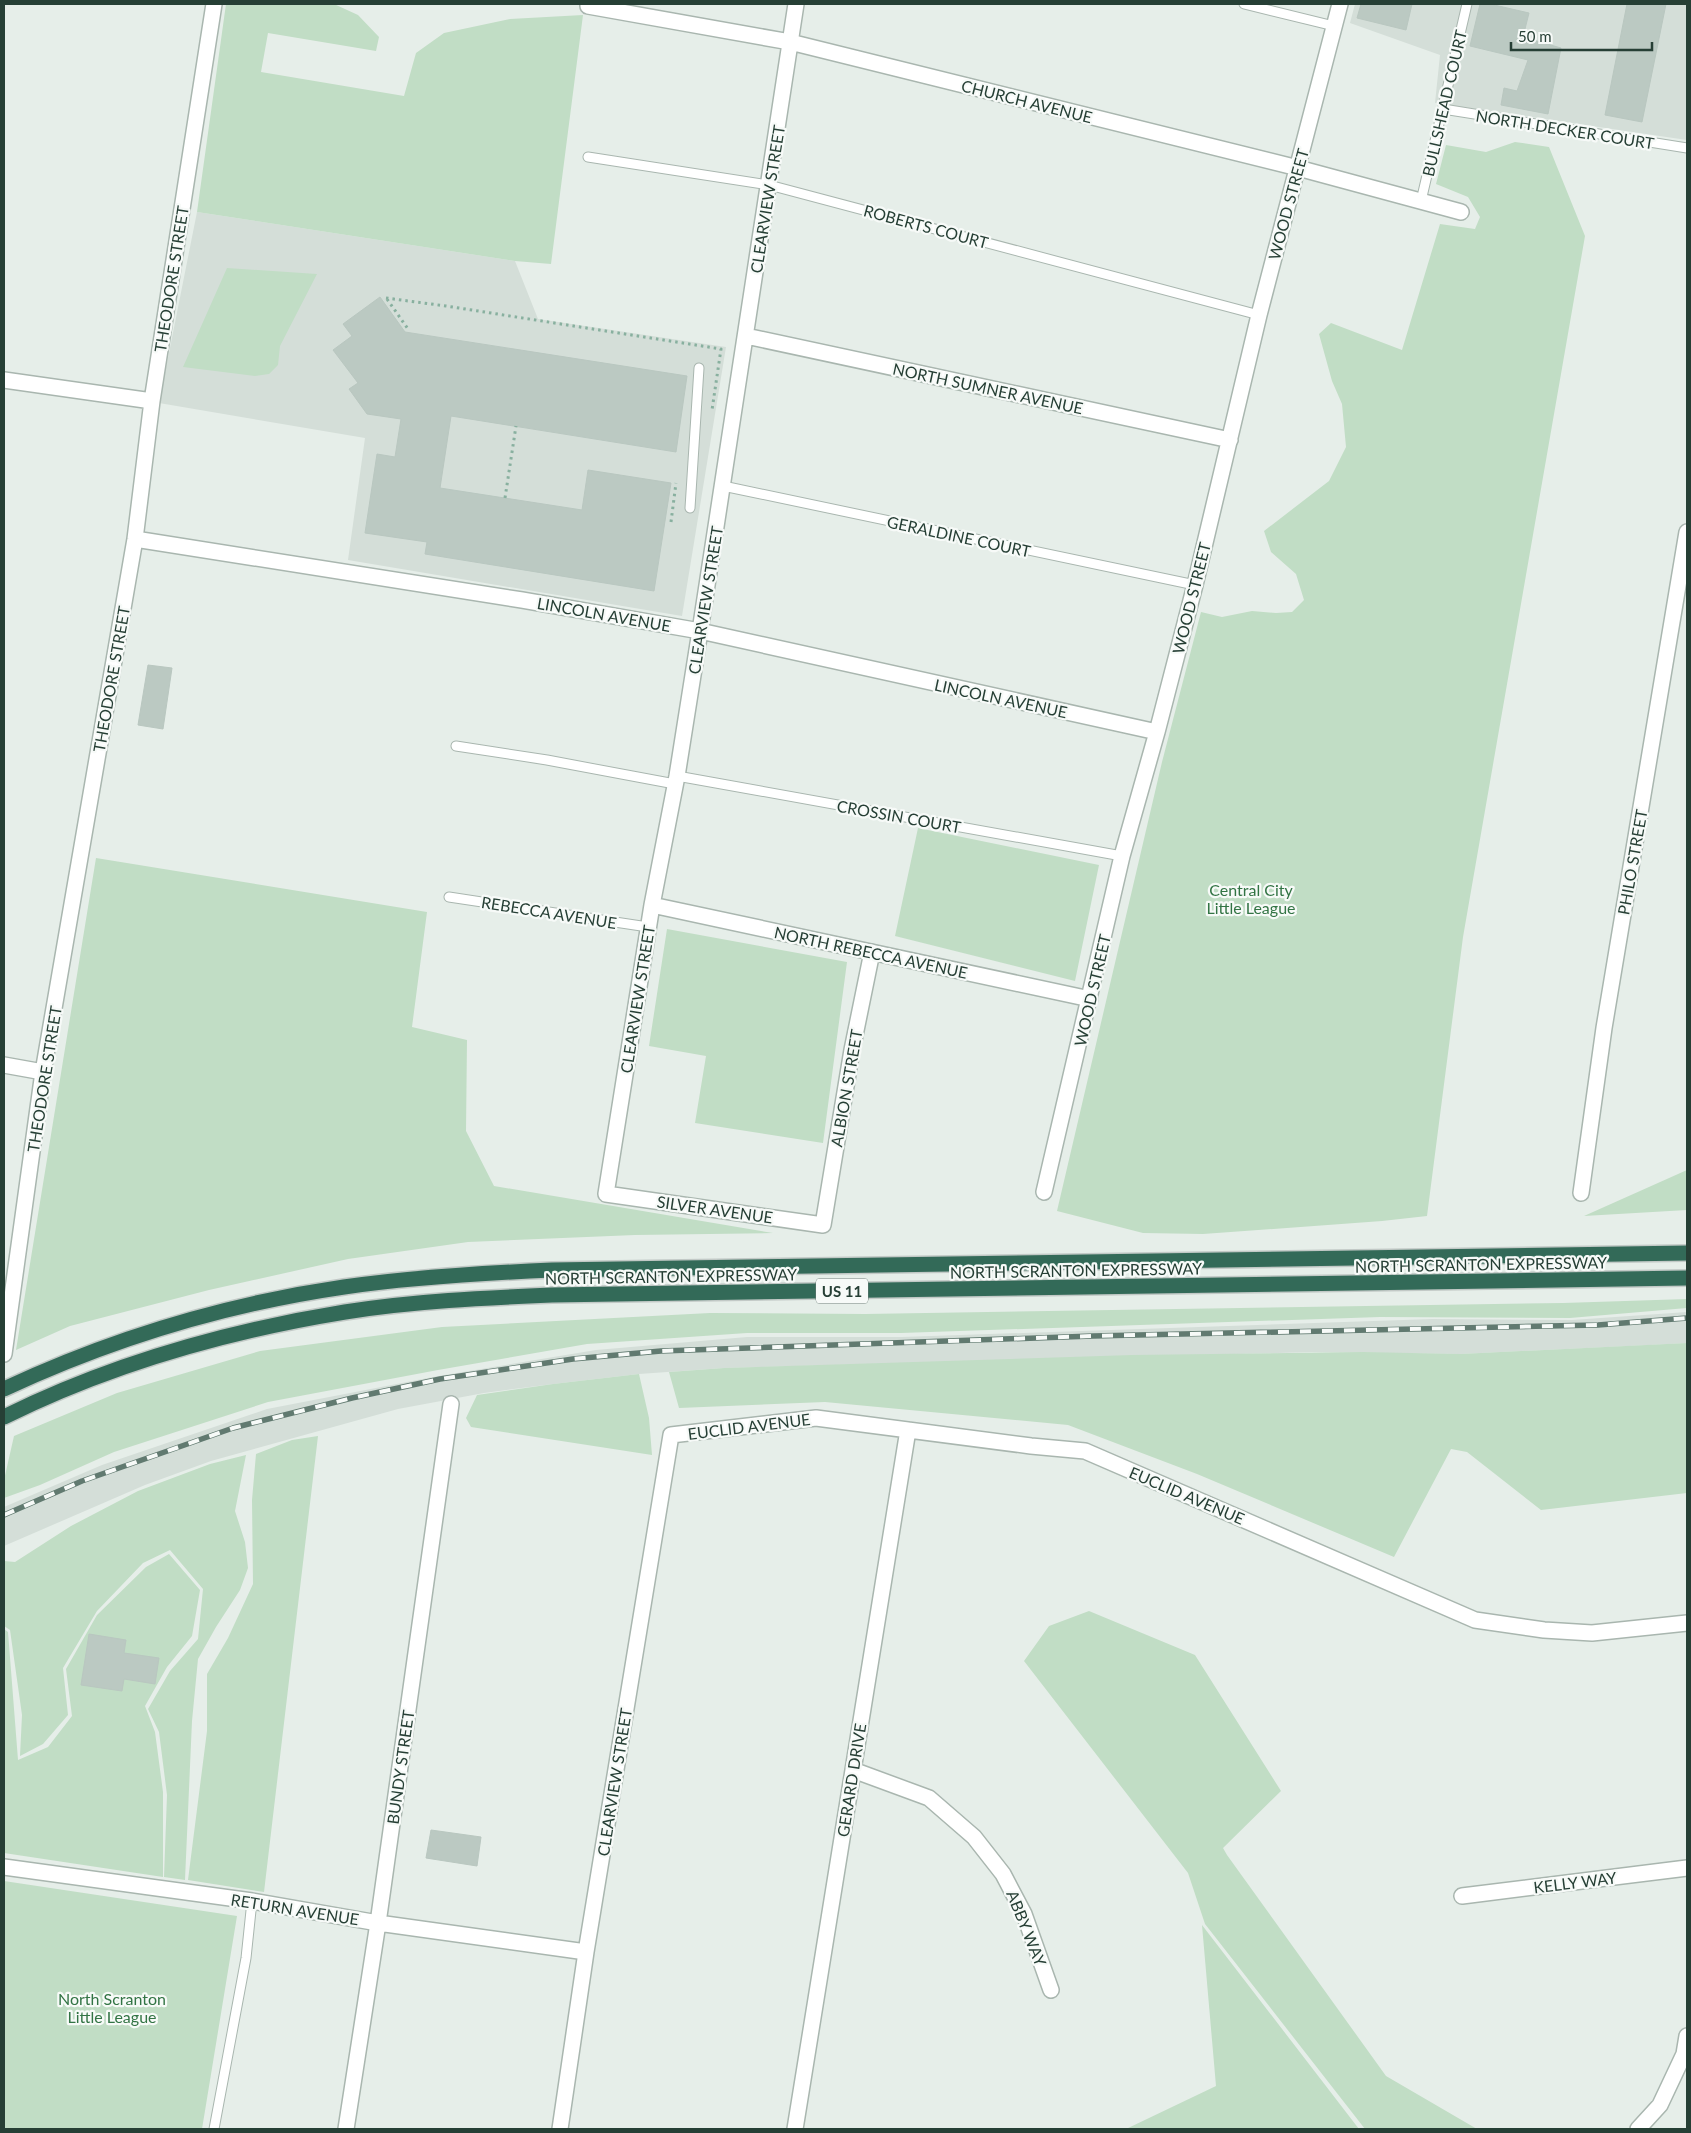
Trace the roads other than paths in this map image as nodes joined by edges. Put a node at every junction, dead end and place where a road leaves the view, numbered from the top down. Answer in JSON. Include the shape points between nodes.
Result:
{"nodes":[{"id":1,"x":214,"y":4,"type":"edge"},
{"id":2,"x":796,"y":4,"type":"edge"},
{"id":3,"x":1244,"y":4,"type":"edge"},
{"id":4,"x":1340,"y":4,"type":"edge"},
{"id":5,"x":1467,"y":4,"type":"edge"},
{"id":6,"x":588,"y":6,"type":"dead end"},
{"id":7,"x":1334,"y":26,"type":"junction"},
{"id":8,"x":790,"y":42,"type":"junction"},
{"id":9,"x":1443,"y":109,"type":"junction"},
{"id":10,"x":1687,"y":148,"type":"edge"},
{"id":11,"x":588,"y":157,"type":"dead end"},
{"id":12,"x":1298,"y":168,"type":"junction"},
{"id":13,"x":769,"y":185,"type":"junction"},
{"id":14,"x":1421,"y":201,"type":"junction"},
{"id":15,"x":1461,"y":212,"type":"dead end"},
{"id":16,"x":1259,"y":315,"type":"junction"},
{"id":17,"x":746,"y":336,"type":"junction"},
{"id":18,"x":699,"y":368,"type":"dead end"},
{"id":19,"x":4,"y":380,"type":"edge"},
{"id":20,"x":152,"y":401,"type":"junction"},
{"id":21,"x":1230,"y":440,"type":"junction"},
{"id":22,"x":723,"y":486,"type":"junction"},
{"id":23,"x":690,"y":508,"type":"dead end"},
{"id":24,"x":1687,"y":532,"type":"edge"},
{"id":25,"x":135,"y":539,"type":"junction"},
{"id":26,"x":1195,"y":586,"type":"junction"},
{"id":27,"x":1682,"y":596,"type":"edge"},
{"id":28,"x":700,"y":631,"type":"junction"},
{"id":29,"x":1157,"y":732,"type":"junction"},
{"id":30,"x":456,"y":746,"type":"dead end"},
{"id":31,"x":676,"y":780,"type":"junction"},
{"id":32,"x":1122,"y":856,"type":"junction"},
{"id":33,"x":449,"y":897,"type":"dead end"},
{"id":34,"x":652,"y":905,"type":"junction"},
{"id":35,"x":648,"y":927,"type":"junction"},
{"id":36,"x":872,"y":952,"type":"junction"},
{"id":37,"x":1090,"y":999,"type":"junction"},
{"id":38,"x":4,"y":1065,"type":"edge"},
{"id":39,"x":43,"y":1072,"type":"junction"},
{"id":40,"x":1044,"y":1192,"type":"dead end"},
{"id":41,"x":1580,"y":1193,"type":"dead end"},
{"id":42,"x":606,"y":1194,"type":"joint"},
{"id":43,"x":823,"y":1225,"type":"joint"},
{"id":44,"x":1687,"y":1253,"type":"edge"},
{"id":45,"x":1687,"y":1278,"type":"edge"},
{"id":46,"x":4,"y":1354,"type":"edge"},
{"id":47,"x":4,"y":1389,"type":"edge"},
{"id":48,"x":451,"y":1404,"type":"dead end"},
{"id":49,"x":9,"y":1414,"type":"edge"},
{"id":50,"x":908,"y":1430,"type":"junction"},
{"id":51,"x":671,"y":1435,"type":"joint"},
{"id":52,"x":1687,"y":1628,"type":"edge"},
{"id":53,"x":853,"y":1770,"type":"junction"},
{"id":54,"x":4,"y":1867,"type":"edge"},
{"id":55,"x":1687,"y":1868,"type":"edge"},
{"id":56,"x":1462,"y":1896,"type":"dead end"},
{"id":57,"x":252,"y":1901,"type":"junction"},
{"id":58,"x":378,"y":1923,"type":"junction"},
{"id":59,"x":586,"y":1952,"type":"junction"},
{"id":60,"x":1051,"y":1990,"type":"dead end"},
{"id":61,"x":1687,"y":2036,"type":"edge"},
{"id":62,"x":214,"y":2129,"type":"edge"},
{"id":63,"x":346,"y":2129,"type":"edge"},
{"id":64,"x":560,"y":2129,"type":"edge"},
{"id":65,"x":795,"y":2129,"type":"edge"},
{"id":66,"x":1638,"y":2129,"type":"edge"}],
"edges":[{"from":1,"to":20,"type":"street","name":"THEODORE STREET"},
{"from":2,"to":8,"type":"street","name":"CLEARVIEW STREET"},
{"from":3,"to":7,"type":"lane"},
{"from":4,"to":7,"type":"street","name":"WOOD STREET"},
{"from":5,"to":9,"type":"lane","name":"BULLSHEAD COURT"},
{"from":6,"to":8,"type":"street","name":"CHURCH AVENUE"},
{"from":7,"to":12,"type":"street","name":"WOOD STREET"},
{"from":8,"to":12,"type":"street","name":"CHURCH AVENUE"},
{"from":8,"to":13,"type":"street","name":"CLEARVIEW STREET"},
{"from":9,"to":10,"type":"lane","name":"NORTH DECKER COURT"},
{"from":9,"to":14,"type":"lane","name":"BULLSHEAD COURT"},
{"from":11,"to":13,"type":"lane","name":"ROBERTS COURT"},
{"from":12,"to":14,"type":"street","name":"CHURCH AVENUE"},
{"from":12,"to":16,"type":"street","name":"WOOD STREET"},
{"from":13,"to":16,"type":"lane","name":"ROBERTS COURT"},
{"from":13,"to":17,"type":"street","name":"CLEARVIEW STREET"},
{"from":14,"to":15,"type":"street","name":"CHURCH AVENUE"},
{"from":16,"to":21,"type":"street","name":"WOOD STREET"},
{"from":17,"to":21,"type":"street","name":"NORTH SUMNER AVENUE"},
{"from":17,"to":22,"type":"street","name":"CLEARVIEW STREET"},
{"from":18,"to":23,"type":"lane"},
{"from":19,"to":20,"type":"street"},
{"from":20,"to":25,"type":"street","name":"THEODORE STREET"},
{"from":21,"to":26,"type":"street","name":"WOOD STREET"},
{"from":22,"to":26,"type":"lane","name":"GERALDINE COURT"},
{"from":22,"to":28,"type":"street","name":"CLEARVIEW STREET"},
{"from":24,"to":27,"type":"street","name":"PHILO STREET"},
{"from":25,"to":28,"type":"street","name":"LINCOLN AVENUE"},
{"from":25,"to":39,"type":"street","name":"THEODORE STREET"},
{"from":26,"to":29,"type":"street","name":"WOOD STREET"},
{"from":27,"to":41,"type":"street","name":"PHILO STREET","via":[[1604,1028]]},
{"from":28,"to":29,"type":"street","name":"LINCOLN AVENUE"},
{"from":28,"to":31,"type":"street","name":"CLEARVIEW STREET"},
{"from":29,"to":32,"type":"street","name":"WOOD STREET"},
{"from":30,"to":31,"type":"lane","name":"CROSSIN COURT"},
{"from":31,"to":32,"type":"lane","name":"CROSSIN COURT"},
{"from":31,"to":34,"type":"street","name":"CLEARVIEW STREET"},
{"from":32,"to":37,"type":"street","name":"WOOD STREET"},
{"from":33,"to":35,"type":"lane","name":"REBECCA AVENUE"},
{"from":34,"to":35,"type":"street","name":"CLEARVIEW STREET"},
{"from":34,"to":36,"type":"street","name":"NORTH REBECCA AVENUE"},
{"from":35,"to":42,"type":"street","name":"CLEARVIEW STREET"},
{"from":36,"to":37,"type":"street","name":"NORTH REBECCA AVENUE"},
{"from":36,"to":43,"type":"street","name":"ALBION STREET"},
{"from":37,"to":40,"type":"street","name":"WOOD STREET"},
{"from":38,"to":39,"type":"street"},
{"from":39,"to":46,"type":"street","name":"THEODORE STREET"},
{"from":42,"to":43,"type":"street","name":"SILVER AVENUE"},
{"from":44,"to":47,"type":"highway","name":"NORTH SCRANTON EXPRESSWAY","number":"US 11","via":[[552,1270],[446,1276],[343,1287],[243,1306],[131,1338]]},
{"from":45,"to":49,"type":"highway","name":"NORTH SCRANTON EXPRESSWAY","number":"US 11","via":[[572,1295],[448,1301],[347,1312],[248,1331],[107,1374]]},
{"from":48,"to":58,"type":"street","name":"BUNDY STREET"},
{"from":50,"to":51,"type":"street","name":"EUCLID AVENUE","via":[[816,1418]]},
{"from":50,"to":52,"type":"street","name":"EUCLID AVENUE","via":[[1085,1450],[1475,1620],[1592,1633]]},
{"from":50,"to":53,"type":"street","name":"GERARD DRIVE"},
{"from":51,"to":59,"type":"street","name":"CLEARVIEW STREET"},
{"from":53,"to":60,"type":"street","name":"ABBY WAY","via":[[929,1798],[974,1837],[1003,1874],[1024,1914]]},
{"from":53,"to":65,"type":"street","name":"GERARD DRIVE"},
{"from":54,"to":57,"type":"street","name":"RETURN AVENUE"},
{"from":55,"to":56,"type":"street","name":"KELLY WAY"},
{"from":57,"to":58,"type":"street","name":"RETURN AVENUE"},
{"from":57,"to":62,"type":"lane","via":[[246,1958]]},
{"from":58,"to":59,"type":"street","name":"RETURN AVENUE"},
{"from":58,"to":63,"type":"street","name":"BUNDY STREET"},
{"from":59,"to":64,"type":"street","name":"CLEARVIEW STREET"},
{"from":61,"to":66,"type":"street","via":[[1684,2054],[1660,2105]]}]}
